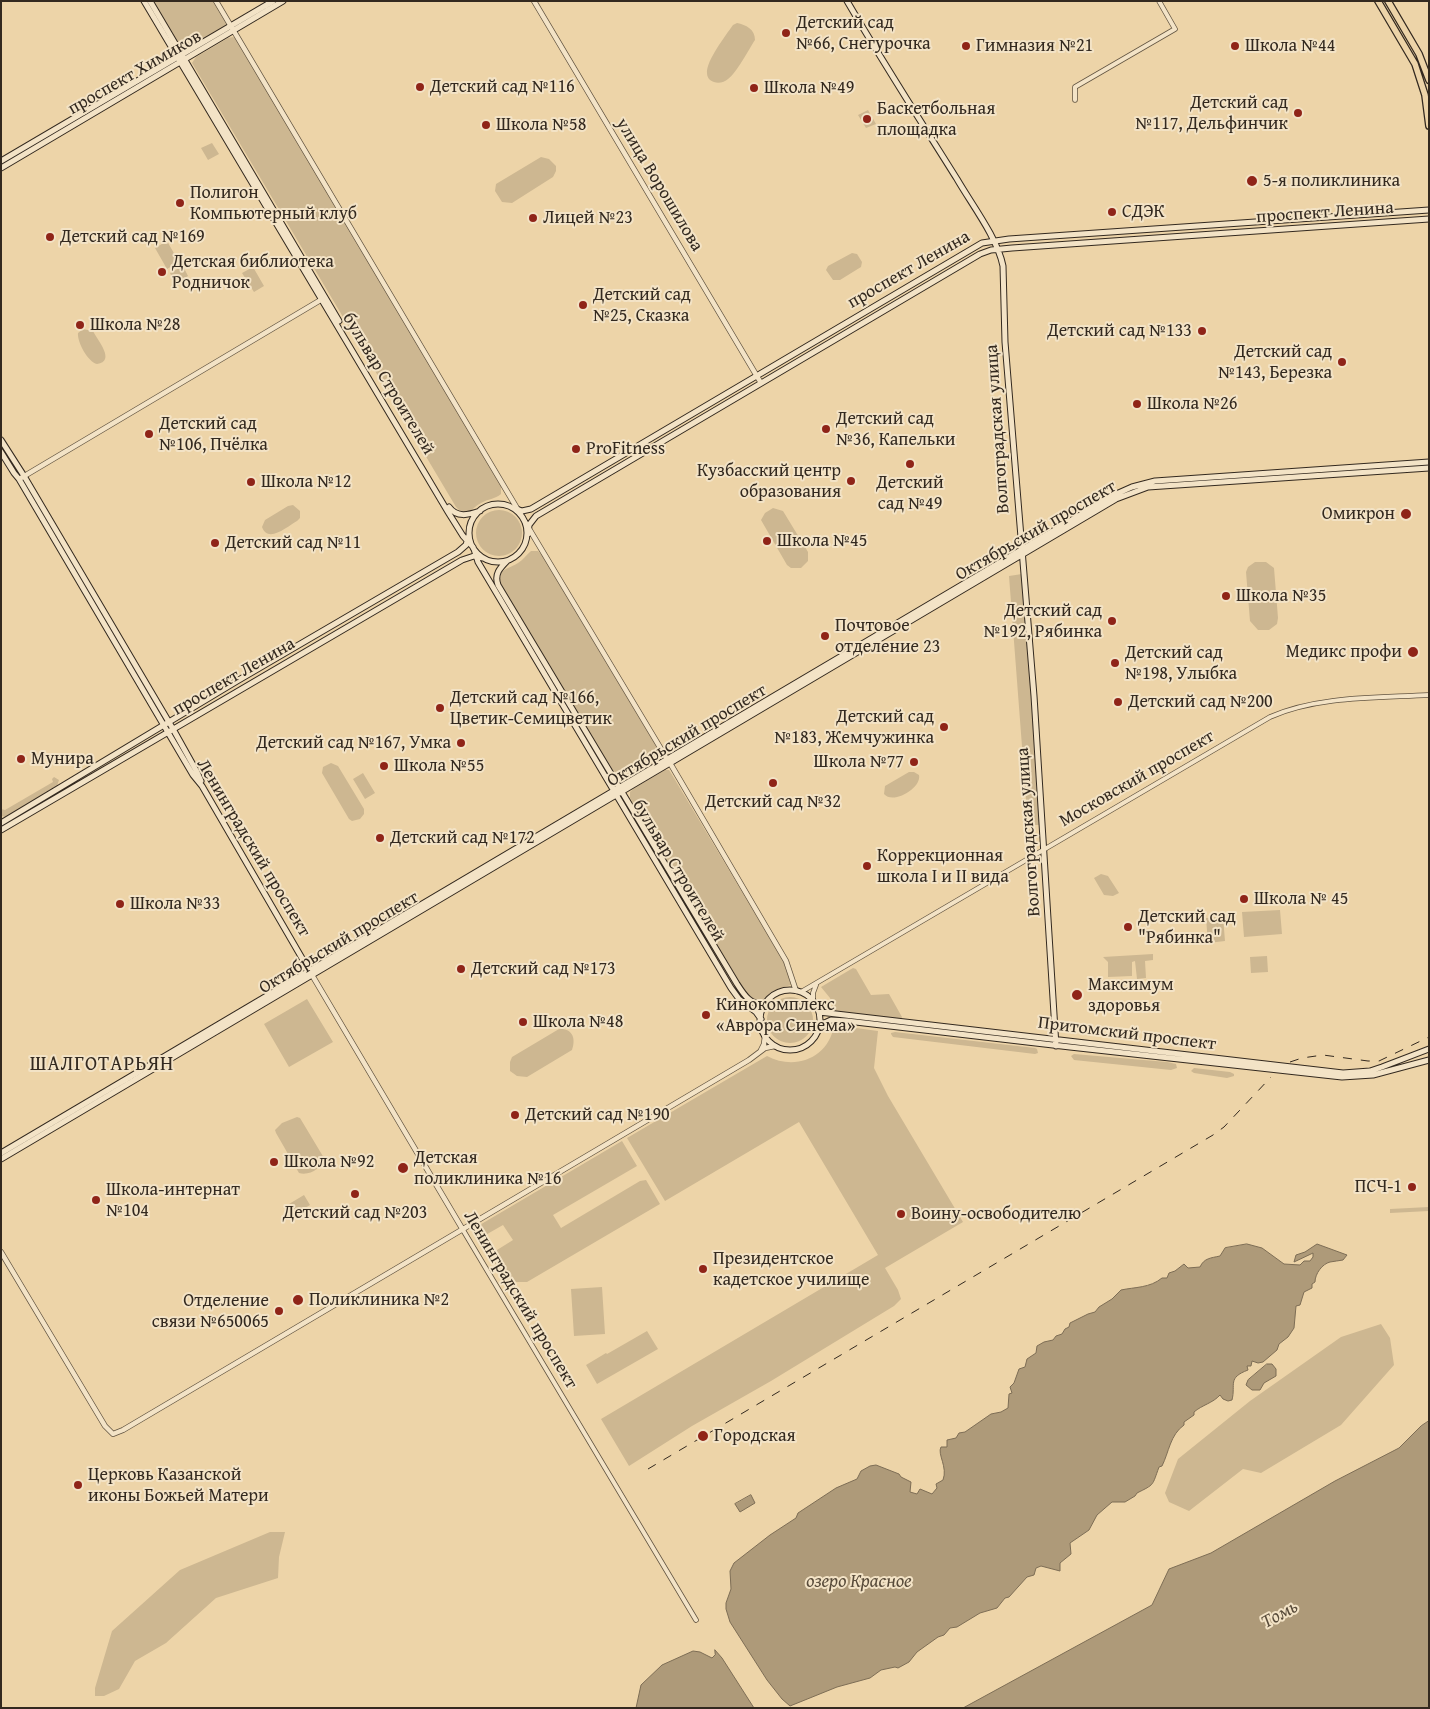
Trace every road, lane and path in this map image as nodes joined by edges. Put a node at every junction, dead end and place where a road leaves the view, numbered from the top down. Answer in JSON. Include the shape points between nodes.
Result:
{"nodes":[{"id":1,"x":144,"y":1,"type":"edge"},
{"id":2,"x":150,"y":1,"type":"edge"},
{"id":3,"x":216,"y":1,"type":"edge"},
{"id":4,"x":273,"y":1,"type":"edge"},
{"id":5,"x":284,"y":1,"type":"edge"},
{"id":6,"x":534,"y":1,"type":"edge"},
{"id":7,"x":847,"y":1,"type":"edge"},
{"id":8,"x":1159,"y":1,"type":"edge"},
{"id":9,"x":1378,"y":1,"type":"edge"},
{"id":10,"x":1388,"y":1,"type":"edge"},
{"id":11,"x":233,"y":28,"type":"junction"},
{"id":12,"x":181,"y":59,"type":"junction"},
{"id":13,"x":1429,"y":80,"type":"edge"},
{"id":14,"x":1075,"y":100,"type":"dead end"},
{"id":15,"x":1429,"y":126,"type":"edge"},
{"id":16,"x":1,"y":160,"type":"edge"},
{"id":17,"x":1,"y":168,"type":"edge"},
{"id":18,"x":1429,"y":210,"type":"edge"},
{"id":19,"x":1429,"y":219,"type":"edge"},
{"id":20,"x":1295,"y":220,"type":"junction"},
{"id":21,"x":1279,"y":230,"type":"junction"},
{"id":22,"x":993,"y":240,"type":"junction"},
{"id":23,"x":998,"y":249,"type":"junction"},
{"id":24,"x":324,"y":299,"type":"junction"},
{"id":25,"x":757,"y":375,"type":"junction"},
{"id":26,"x":761,"y":383,"type":"junction"},
{"id":27,"x":1,"y":440,"type":"edge"},
{"id":28,"x":1,"y":452,"type":"edge"},
{"id":29,"x":1429,"y":462,"type":"edge"},
{"id":30,"x":1429,"y":468,"type":"edge"},
{"id":31,"x":22,"y":477,"type":"junction"},
{"id":32,"x":480,"y":511,"type":"junction"},
{"id":33,"x":518,"y":511,"type":"junction"},
{"id":34,"x":527,"y":525,"type":"junction"},
{"id":35,"x":469,"y":535,"type":"junction"},
{"id":36,"x":468,"y":542,"type":"junction"},
{"id":37,"x":473,"y":548,"type":"junction"},
{"id":38,"x":1022,"y":551,"type":"junction"},
{"id":39,"x":476,"y":556,"type":"junction"},
{"id":40,"x":483,"y":558,"type":"junction"},
{"id":41,"x":507,"y":561,"type":"junction"},
{"id":42,"x":1429,"y":694,"type":"edge"},
{"id":43,"x":167,"y":724,"type":"junction"},
{"id":44,"x":170,"y":730,"type":"junction"},
{"id":45,"x":668,"y":761,"type":"junction"},
{"id":46,"x":617,"y":791,"type":"junction"},
{"id":47,"x":1,"y":823,"type":"edge"},
{"id":48,"x":1,"y":830,"type":"edge"},
{"id":49,"x":1045,"y":849,"type":"junction"},
{"id":50,"x":310,"y":973,"type":"junction"},
{"id":51,"x":816,"y":985,"type":"junction"},
{"id":52,"x":798,"y":992,"type":"junction"},
{"id":53,"x":813,"y":1000,"type":"junction"},
{"id":54,"x":766,"y":1004,"type":"junction"},
{"id":55,"x":819,"y":1012,"type":"junction"},
{"id":56,"x":761,"y":1019,"type":"junction"},
{"id":57,"x":820,"y":1025,"type":"junction"},
{"id":58,"x":765,"y":1035,"type":"junction"},
{"id":59,"x":1057,"y":1040,"type":"junction"},
{"id":60,"x":775,"y":1046,"type":"junction"},
{"id":61,"x":1056,"y":1046,"type":"junction"},
{"id":62,"x":1426,"y":1050,"type":"edge"},
{"id":63,"x":760,"y":1051,"type":"junction"},
{"id":64,"x":1426,"y":1061,"type":"edge"},
{"id":65,"x":1,"y":1153,"type":"edge"},
{"id":66,"x":1,"y":1159,"type":"edge"},
{"id":67,"x":463,"y":1230,"type":"junction"},
{"id":68,"x":1,"y":1252,"type":"edge"},
{"id":69,"x":696,"y":1620,"type":"dead end"}],
"edges":[{"from":1,"to":12,"type":"main road","name":"бульвар Строителей"},
{"from":2,"to":12,"type":"main road","name":"бульвар Строителей"},
{"from":3,"to":11,"type":"street"},
{"from":4,"to":11,"type":"main road","name":"проспект Химиков"},
{"from":5,"to":11,"type":"main road","name":"проспект Химиков"},
{"from":6,"to":25,"type":"street","name":"улица Ворошилова"},
{"from":7,"to":22,"type":"main road","name":"Волгоградская улица"},
{"from":8,"to":14,"type":"street","via":[[1175,29],[1075,87]]},
{"from":9,"to":15,"type":"main road","via":[[1415,64],[1425,95]]},
{"from":10,"to":13,"type":"main road","via":[[1419,54]]},
{"from":11,"to":12,"type":"main road","name":"проспект Химиков"},
{"from":11,"to":33,"type":"street"},
{"from":12,"to":16,"type":"main road","name":"проспект Химиков"},
{"from":12,"to":17,"type":"main road","name":"проспект Химиков"},
{"from":12,"to":24,"type":"main road","name":"бульвар Строителей"},
{"from":18,"to":20,"type":"main road","name":"проспект Ленина"},
{"from":19,"to":21,"type":"main road","name":"проспект Ленина"},
{"from":20,"to":21,"type":"main road"},
{"from":20,"to":22,"type":"main road","name":"проспект Ленина"},
{"from":21,"to":23,"type":"main road","name":"проспект Ленина"},
{"from":22,"to":23,"type":"main road","name":"Волгоградская улица"},
{"from":22,"to":25,"type":"main road","name":"проспект Ленина","via":[[970,248]]},
{"from":23,"to":26,"type":"main road","name":"проспект Ленина","via":[[980,254]]},
{"from":23,"to":38,"type":"main road","name":"Волгоградская улица","via":[[1003,266],[1005,342]]},
{"from":24,"to":31,"type":"street"},
{"from":24,"to":32,"type":"main road","name":"бульвар Строителей","via":[[451,510],[461,515]]},
{"from":24,"to":36,"type":"main road","name":"бульвар Строителей"},
{"from":25,"to":26,"type":"street","name":"улица Ворошилова"},
{"from":25,"to":33,"type":"main road","name":"проспект Ленина","via":[[532,509]]},
{"from":26,"to":34,"type":"main road","name":"проспект Ленина","via":[[536,516]]},
{"from":27,"to":31,"type":"main road"},
{"from":28,"to":31,"type":"main road","via":[[14,473]]},
{"from":29,"to":38,"type":"main road","name":"Октябрьский проспект","via":[[1146,482],[1114,495]]},
{"from":30,"to":38,"type":"main road","name":"Октябрьский проспект","via":[[1148,487],[1116,499]]},
{"from":31,"to":43,"type":"main road"},
{"from":32,"to":33,"type":"main road","via":[[489,505],[499,504]]},
{"from":32,"to":35,"type":"main road","via":[[471,523]]},
{"from":33,"to":34,"type":"main road"},
{"from":34,"to":41,"type":"main road","via":[[528,534],[522,551]]},
{"from":34,"to":45,"type":"street"},
{"from":35,"to":36,"type":"main road"},
{"from":35,"to":37,"type":"main road"},
{"from":36,"to":37,"type":"main road","name":"бульвар Строителей"},
{"from":36,"to":43,"type":"main road","name":"проспект Ленина","via":[[458,552]]},
{"from":37,"to":39,"type":"main road","name":"бульвар Строителей"},
{"from":37,"to":40,"type":"main road"},
{"from":38,"to":45,"type":"main road","name":"Октябрьский проспект"},
{"from":38,"to":49,"type":"main road","name":"Волгоградская улица"},
{"from":39,"to":40,"type":"main road"},
{"from":39,"to":44,"type":"main road","name":"проспект Ленина","via":[[462,560]]},
{"from":39,"to":46,"type":"main road","name":"бульвар Строителей"},
{"from":40,"to":41,"type":"main road","via":[[492,562]]},
{"from":41,"to":46,"type":"main road","name":"бульвар Строителей","via":[[497,574],[498,584]]},
{"from":42,"to":49,"type":"street","name":"Московский проспект","via":[[1315,703],[1288,709]]},
{"from":43,"to":44,"type":"main road","name":"Ленинградский проспект"},
{"from":43,"to":47,"type":"main road","name":"проспект Ленина"},
{"from":44,"to":48,"type":"main road","name":"проспект Ленина"},
{"from":44,"to":50,"type":"main road","name":"Ленинградский проспект"},
{"from":45,"to":46,"type":"main road","name":"Октябрьский проспект"},
{"from":45,"to":52,"type":"street","via":[[786,961]]},
{"from":46,"to":50,"type":"main road","name":"Октябрьский проспект"},
{"from":46,"to":54,"type":"main road","name":"бульвар Строителей","via":[[742,992],[754,1003]]},
{"from":46,"to":56,"type":"main road","name":"бульвар Строителей","via":[[731,988]]},
{"from":49,"to":51,"type":"street","name":"Московский проспект"},
{"from":49,"to":59,"type":"main road","name":"Волгоградская улица"},
{"from":50,"to":65,"type":"main road","name":"Октябрьский проспект"},
{"from":50,"to":66,"type":"main road","name":"Октябрьский проспект"},
{"from":50,"to":67,"type":"street","name":"Ленинградский проспект"},
{"from":51,"to":52,"type":"street","name":"Московский проспект"},
{"from":51,"to":53,"type":"street"},
{"from":52,"to":53,"type":"main road"},
{"from":52,"to":54,"type":"main road","via":[[778,993]]},
{"from":53,"to":55,"type":"main road"},
{"from":54,"to":56,"type":"main road"},
{"from":55,"to":57,"type":"main road"},
{"from":55,"to":59,"type":"main road","name":"Притомский проспект"},
{"from":56,"to":58,"type":"main road"},
{"from":57,"to":60,"type":"main road","via":[[814,1038],[801,1047],[786,1049]]},
{"from":57,"to":61,"type":"main road","name":"Притомский проспект","via":[[831,1020],[847,1021]]},
{"from":58,"to":60,"type":"main road"},
{"from":58,"to":63,"type":"street"},
{"from":59,"to":61,"type":"main road","name":"Волгоградская улица"},
{"from":59,"to":62,"type":"main road","name":"Притомский проспект","via":[[1343,1073],[1376,1069]]},
{"from":60,"to":63,"type":"street"},
{"from":61,"to":64,"type":"main road","name":"Притомский проспект","via":[[1342,1077],[1373,1075]]},
{"from":62,"to":64,"type":"main road","via":[[1419,1057]]},
{"from":63,"to":67,"type":"street"},
{"from":67,"to":68,"type":"street","via":[[113,1434],[105,1426]]},
{"from":67,"to":69,"type":"street","name":"Ленинградский проспект"}]}
